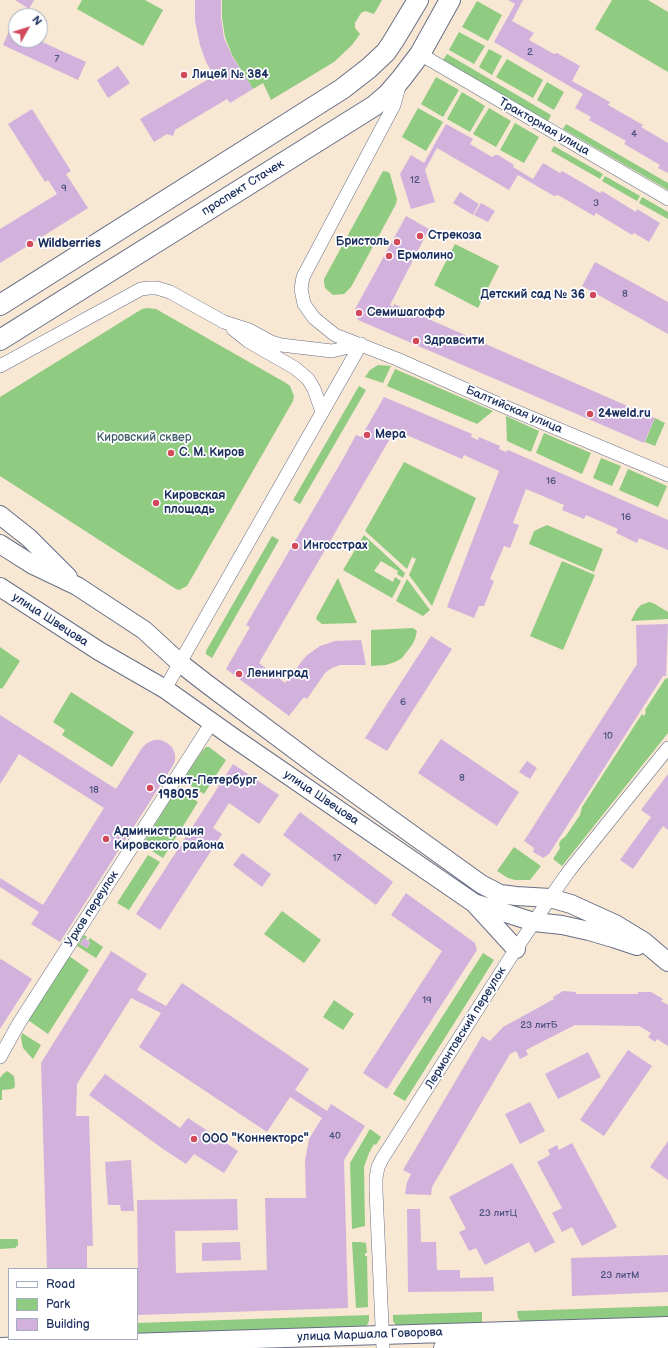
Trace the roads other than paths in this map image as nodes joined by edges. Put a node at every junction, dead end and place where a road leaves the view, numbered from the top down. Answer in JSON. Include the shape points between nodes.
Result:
{"nodes":[{"id":1,"x":418,"y":0,"type":"edge"},
{"id":2,"x":450,"y":0,"type":"edge"},
{"id":3,"x":420,"y":54,"type":"junction"},
{"id":4,"x":401,"y":79,"type":"junction"},
{"id":5,"x":668,"y":199,"type":"edge"},
{"id":6,"x":0,"y":305,"type":"edge"},
{"id":7,"x":224,"y":322,"type":"junction"},
{"id":8,"x":0,"y":340,"type":"edge"},
{"id":9,"x":361,"y":344,"type":"junction"},
{"id":10,"x":0,"y":366,"type":"edge"},
{"id":11,"x":322,"y":412,"type":"junction"},
{"id":12,"x":668,"y":475,"type":"edge"},
{"id":13,"x":0,"y":515,"type":"edge"},
{"id":14,"x":0,"y":544,"type":"edge"},
{"id":15,"x":77,"y":586,"type":"junction"},
{"id":16,"x":0,"y":587,"type":"edge"},
{"id":17,"x":180,"y":663,"type":"junction"},
{"id":18,"x":165,"y":688,"type":"junction"},
{"id":19,"x":212,"y":722,"type":"junction"},
{"id":20,"x":668,"y":748,"type":"edge"},
{"id":21,"x":550,"y":898,"type":"junction"},
{"id":22,"x":474,"y":903,"type":"junction"},
{"id":23,"x":534,"y":922,"type":"junction"},
{"id":24,"x":516,"y":949,"type":"junction"},
{"id":25,"x":666,"y":960,"type":"edge"},
{"id":26,"x":0,"y":1057,"type":"edge"},
{"id":27,"x":668,"y":1326,"type":"edge"},
{"id":28,"x":383,"y":1341,"type":"edge"},
{"id":29,"x":668,"y":1341,"type":"edge"},
{"id":30,"x":0,"y":1347,"type":"edge"},
{"id":31,"x":443,"y":1348,"type":"edge"}],
"edges":[{"from":1,"to":6,"type":"main road","via":[[386,52],[342,89]]},
{"from":2,"to":3,"type":"main road","name":"проспект Стачек"},
{"from":3,"to":4,"type":"main road","name":"проспект Стачек"},
{"from":3,"to":5,"type":"street","name":"Тракторная улица"},
{"from":4,"to":8,"type":"main road","name":"проспект Стачек","via":[[374,106]]},
{"from":4,"to":9,"type":"street","name":"Балтийская улица","via":[[394,105],[303,277],[301,289],[304,304],[314,318],[335,335]]},
{"from":7,"to":9,"type":"street","via":[[281,345],[332,351]]},
{"from":7,"to":10,"type":"street","via":[[170,292],[157,288],[141,288]]},
{"from":7,"to":11,"type":"street","via":[[248,341],[308,378]]},
{"from":9,"to":11,"type":"street"},
{"from":9,"to":12,"type":"street","name":"Балтийская улица"},
{"from":11,"to":17,"type":"street"},
{"from":13,"to":15,"type":"street","via":[[29,538]]},
{"from":14,"to":15,"type":"street","via":[[33,565]]},
{"from":15,"to":17,"type":"street","via":[[144,630]]},
{"from":16,"to":18,"type":"street","name":"улица Швецова","via":[[99,651]]},
{"from":17,"to":18,"type":"street"},
{"from":17,"to":21,"type":"street","name":"улица Швецова","via":[[314,764],[481,884],[500,894]]},
{"from":18,"to":19,"type":"street","name":"улица Швецова"},
{"from":19,"to":22,"type":"street","name":"улица Швецова"},
{"from":19,"to":26,"type":"street","name":"Урхов переулок"},
{"from":20,"to":21,"type":"street","name":"Лермонтовский переулок"},
{"from":21,"to":23,"type":"street","name":"Лермонтовский переулок"},
{"from":21,"to":25,"type":"street","name":"улица Швецова","via":[[571,904],[615,924],[643,941]]},
{"from":22,"to":23,"type":"street","name":"улица Швецова"},
{"from":22,"to":24,"type":"street"},
{"from":23,"to":24,"type":"street","name":"Лермонтовский переулок"},
{"from":23,"to":25,"type":"street","name":"улица Швецова","via":[[562,925],[613,938],[640,947]]},
{"from":24,"to":28,"type":"street","name":"Лермонтовский переулок","via":[[378,1167],[376,1191]]},
{"from":27,"to":28,"type":"street","name":"улица Маршала Говорова"},
{"from":28,"to":30,"type":"street","name":"улица Маршала Говорова"},
{"from":29,"to":31,"type":"street","name":"улица Маршала Говорова"}]}
